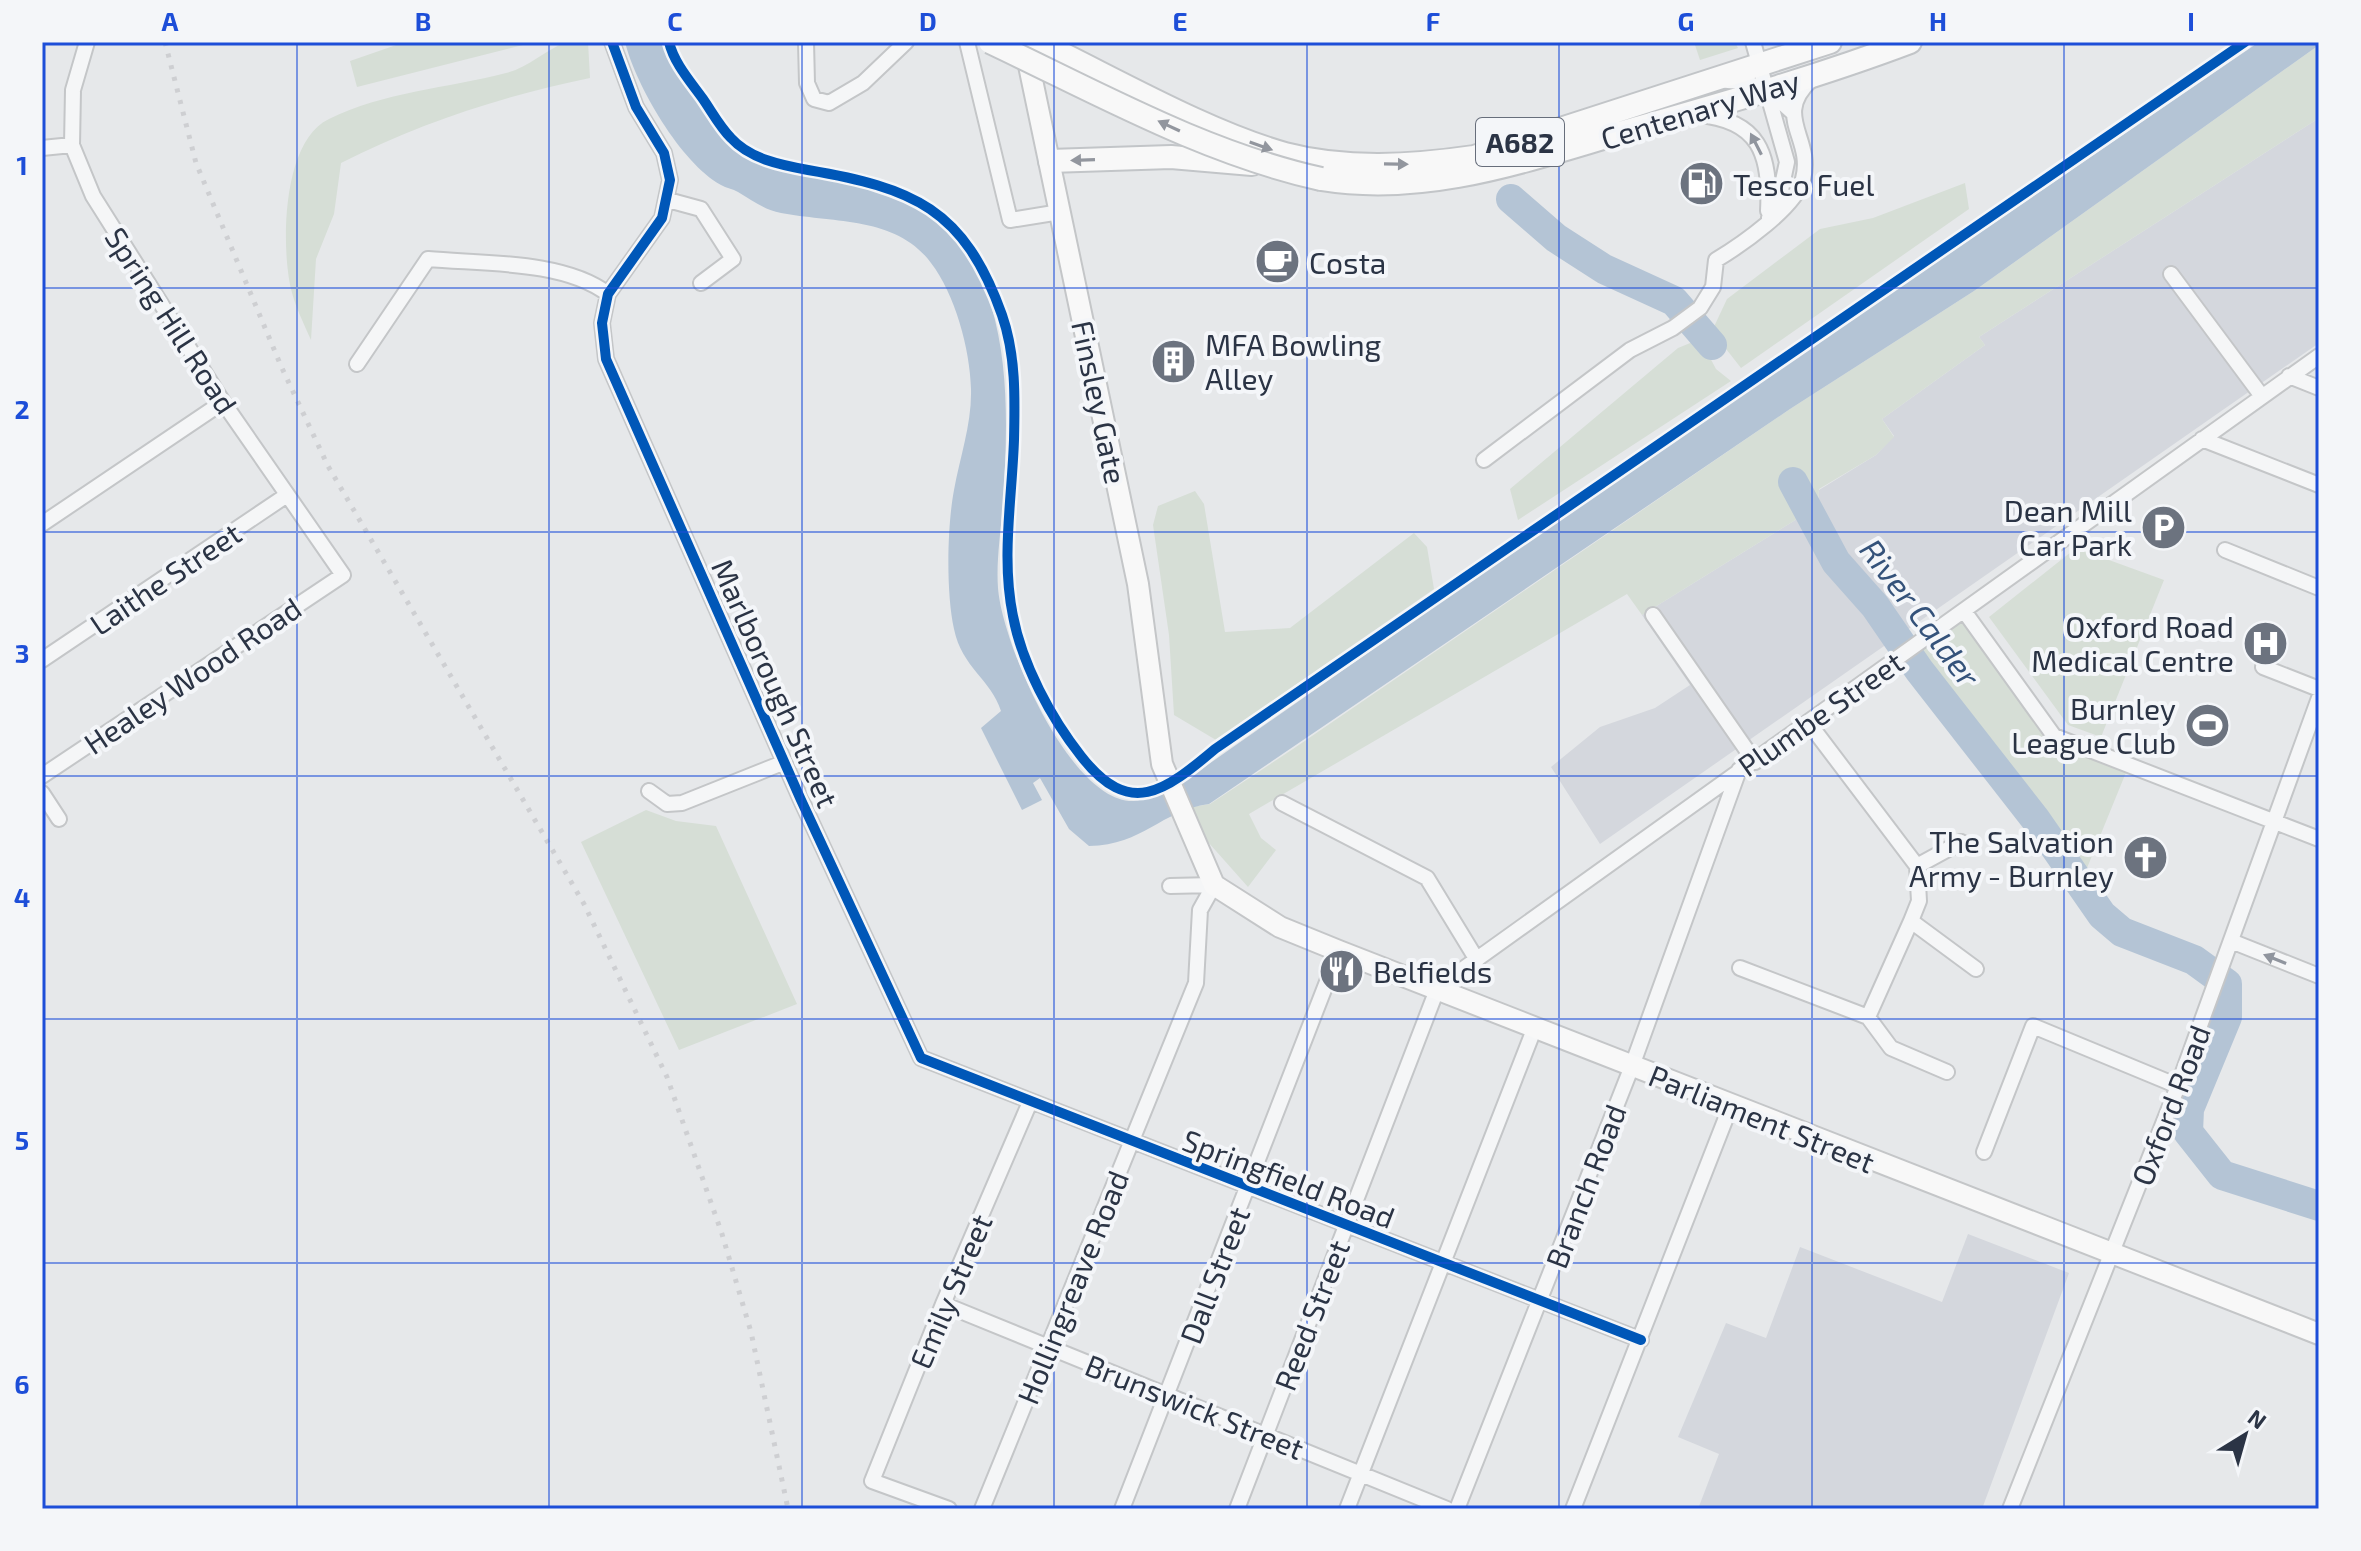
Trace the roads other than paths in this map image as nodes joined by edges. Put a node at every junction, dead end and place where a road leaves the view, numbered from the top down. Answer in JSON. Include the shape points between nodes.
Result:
{"nodes":[{"id":1,"x":87,"y":42,"type":"edge"},
{"id":2,"x":612,"y":42,"type":"edge"},
{"id":3,"x":806,"y":42,"type":"edge"},
{"id":4,"x":906,"y":42,"type":"edge"},
{"id":5,"x":967,"y":42,"type":"edge"},
{"id":6,"x":990,"y":42,"type":"edge"},
{"id":7,"x":1024,"y":42,"type":"edge"},
{"id":8,"x":1038,"y":42,"type":"edge"},
{"id":9,"x":1753,"y":42,"type":"edge"},
{"id":10,"x":1910,"y":42,"type":"edge"},
{"id":11,"x":1819,"y":43,"type":"edge"},
{"id":12,"x":1786,"y":58,"type":"junction"},
{"id":13,"x":1761,"y":66,"type":"junction"},
{"id":14,"x":1821,"y":72,"type":"junction"},
{"id":15,"x":1715,"y":80,"type":"junction"},
{"id":16,"x":1768,"y":90,"type":"junction"},
{"id":17,"x":1792,"y":112,"type":"junction"},
{"id":18,"x":1687,"y":114,"type":"junction"},
{"id":19,"x":72,"y":145,"type":"junction"},
{"id":20,"x":42,"y":148,"type":"edge"},
{"id":21,"x":1050,"y":161,"type":"junction"},
{"id":22,"x":1257,"y":164,"type":"junction"},
{"id":23,"x":1320,"y":170,"type":"junction"},
{"id":24,"x":668,"y":200,"type":"junction"},
{"id":25,"x":1060,"y":212,"type":"junction"},
{"id":26,"x":1768,"y":219,"type":"junction"},
{"id":27,"x":2171,"y":274,"type":"dead end"},
{"id":28,"x":701,"y":283,"type":"dead end"},
{"id":29,"x":608,"y":294,"type":"junction"},
{"id":30,"x":2319,"y":356,"type":"edge"},
{"id":31,"x":357,"y":364,"type":"dead end"},
{"id":32,"x":2289,"y":376,"type":"junction"},
{"id":33,"x":2319,"y":388,"type":"edge"},
{"id":34,"x":2261,"y":395,"type":"junction"},
{"id":35,"x":223,"y":402,"type":"junction"},
{"id":36,"x":2202,"y":439,"type":"junction"},
{"id":37,"x":1484,"y":460,"type":"dead end"},
{"id":38,"x":2319,"y":485,"type":"edge"},
{"id":39,"x":287,"y":495,"type":"junction"},
{"id":40,"x":42,"y":524,"type":"edge"},
{"id":41,"x":2225,"y":550,"type":"dead end"},
{"id":42,"x":343,"y":575,"type":"joint"},
{"id":43,"x":2319,"y":588,"type":"edge"},
{"id":44,"x":1964,"y":611,"type":"junction"},
{"id":45,"x":1653,"y":615,"type":"dead end"},
{"id":46,"x":42,"y":660,"type":"edge"},
{"id":47,"x":2263,"y":667,"type":"dead end"},
{"id":48,"x":2319,"y":689,"type":"edge"},
{"id":49,"x":2319,"y":698,"type":"edge"},
{"id":50,"x":1808,"y":722,"type":"junction"},
{"id":51,"x":785,"y":762,"type":"junction"},
{"id":52,"x":1755,"y":762,"type":"junction"},
{"id":53,"x":1739,"y":770,"type":"junction"},
{"id":54,"x":42,"y":776,"type":"edge"},
{"id":55,"x":649,"y":791,"type":"dead end"},
{"id":56,"x":42,"y":793,"type":"edge"},
{"id":57,"x":1282,"y":803,"type":"dead end"},
{"id":58,"x":59,"y":819,"type":"dead end"},
{"id":59,"x":2272,"y":821,"type":"junction"},
{"id":60,"x":2319,"y":839,"type":"edge"},
{"id":61,"x":1961,"y":842,"type":"dead end"},
{"id":62,"x":1917,"y":866,"type":"junction"},
{"id":63,"x":1214,"y":885,"type":"junction"},
{"id":64,"x":1170,"y":886,"type":"dead end"},
{"id":65,"x":1911,"y":921,"type":"junction"},
{"id":66,"x":2229,"y":948,"type":"junction"},
{"id":67,"x":1339,"y":951,"type":"junction"},
{"id":68,"x":1477,"y":960,"type":"junction"},
{"id":69,"x":1740,"y":968,"type":"dead end"},
{"id":70,"x":1976,"y":969,"type":"dead end"},
{"id":71,"x":2319,"y":976,"type":"edge"},
{"id":72,"x":1438,"y":987,"type":"junction"},
{"id":73,"x":1868,"y":1017,"type":"junction"},
{"id":74,"x":1535,"y":1027,"type":"junction"},
{"id":75,"x":921,"y":1058,"type":"joint"},
{"id":76,"x":1632,"y":1066,"type":"junction"},
{"id":77,"x":1947,"y":1072,"type":"dead end"},
{"id":78,"x":2178,"y":1086,"type":"junction"},
{"id":79,"x":1030,"y":1102,"type":"junction"},
{"id":80,"x":1731,"y":1105,"type":"junction"},
{"id":81,"x":1130,"y":1142,"type":"junction"},
{"id":82,"x":1984,"y":1152,"type":"dead end"},
{"id":83,"x":1248,"y":1188,"type":"junction"},
{"id":84,"x":1346,"y":1226,"type":"junction"},
{"id":85,"x":2113,"y":1255,"type":"junction"},
{"id":86,"x":1443,"y":1264,"type":"junction"},
{"id":87,"x":1539,"y":1302,"type":"junction"},
{"id":88,"x":943,"y":1304,"type":"junction"},
{"id":89,"x":2319,"y":1334,"type":"edge"},
{"id":90,"x":1641,"y":1340,"type":"junction"},
{"id":91,"x":1048,"y":1346,"type":"junction"},
{"id":92,"x":1167,"y":1395,"type":"junction"},
{"id":93,"x":1265,"y":1435,"type":"junction"},
{"id":94,"x":1360,"y":1474,"type":"junction"},
{"id":95,"x":949,"y":1509,"type":"edge"},
{"id":96,"x":982,"y":1509,"type":"edge"},
{"id":97,"x":1122,"y":1509,"type":"edge"},
{"id":98,"x":1237,"y":1509,"type":"edge"},
{"id":99,"x":1347,"y":1509,"type":"edge"},
{"id":100,"x":1447,"y":1509,"type":"edge"},
{"id":101,"x":1457,"y":1509,"type":"edge"},
{"id":102,"x":1573,"y":1509,"type":"edge"},
{"id":103,"x":2010,"y":1509,"type":"edge"}],
"edges":[{"from":1,"to":19,"type":"street","name":"Spring Hill Road","via":[[73,90]]},
{"from":2,"to":24,"type":"street","via":[[636,107],[664,153]]},
{"from":3,"to":4,"type":"street","via":[[807,83],[814,99],[829,103]]},
{"from":5,"to":25,"type":"street","via":[[1010,220]]},
{"from":22,"to":6,"type":"main road","name":"Centenary Way","number":"A682","one_way":true,"bridge":true},
{"from":7,"to":21,"type":"street","name":"Finsley Gate"},
{"from":8,"to":23,"type":"main road","name":"Centenary Way","number":"A682","one_way":true,"via":[[1230,134]]},
{"from":9,"to":13,"type":"street"},
{"from":10,"to":14,"type":"main road","name":"Centenary Way","number":"A682"},
{"from":11,"to":12,"type":"main road","name":"Centenary Way","number":"A682"},
{"from":12,"to":13,"type":"main road","name":"Centenary Way","number":"A682"},
{"from":12,"to":16,"type":"street"},
{"from":13,"to":15,"type":"main road","name":"Centenary Way","number":"A682"},
{"from":13,"to":16,"type":"street"},
{"from":14,"to":16,"type":"main road","name":"Centenary Way","number":"A682"},
{"from":14,"to":17,"type":"street","via":[[1796,95]]},
{"from":15,"to":16,"type":"street","via":[[1748,81]]},
{"from":23,"to":15,"type":"main road","name":"Centenary Way","number":"A682","one_way":true,"via":[[1474,157]]},
{"from":16,"to":17,"type":"street"},
{"from":16,"to":18,"type":"main road","name":"Centenary Way","number":"A682"},
{"from":16,"to":26,"type":"street","via":[[1787,162]]},
{"from":17,"to":26,"type":"street","via":[[1801,142],[1803,179],[1786,207]]},
{"from":18,"to":23,"type":"main road","name":"Centenary Way","number":"A682","via":[[1437,181],[1344,183]]},
{"from":26,"to":18,"type":"street","one_way":true,"via":[[1770,184],[1754,136],[1724,117]]},
{"from":19,"to":20,"type":"street"},
{"from":19,"to":35,"type":"street","name":"Spring Hill Road","via":[[93,196]]},
{"from":22,"to":21,"type":"main road","number":"A682","one_way":true,"via":[[1171,157]]},
{"from":21,"to":25,"type":"street","name":"Finsley Gate"},
{"from":22,"to":23,"type":"main road","name":"Centenary Way","number":"A682","bridge":true},
{"from":24,"to":28,"type":"street","via":[[701,209],[733,259]]},
{"from":24,"to":29,"type":"street","via":[[649,240]]},
{"from":25,"to":63,"type":"street","name":"Finsley Gate","via":[[1138,584],[1162,764]]},
{"from":26,"to":37,"type":"street","via":[[1716,260],[1713,287],[1700,308],[1630,350]]},
{"from":27,"to":34,"type":"street"},
{"from":29,"to":31,"type":"street","via":[[589,280],[565,273],[428,259]]},
{"from":29,"to":51,"type":"street","name":"Marlborough Street","via":[[602,323],[614,382]]},
{"from":30,"to":32,"type":"street","name":"Plumbe Street"},
{"from":32,"to":33,"type":"street"},
{"from":32,"to":34,"type":"street","name":"Plumbe Street"},
{"from":34,"to":36,"type":"street","name":"Plumbe Street"},
{"from":35,"to":39,"type":"street","name":"Spring Hill Road"},
{"from":35,"to":40,"type":"street"},
{"from":36,"to":38,"type":"street"},
{"from":36,"to":44,"type":"street","name":"Plumbe Street"},
{"from":39,"to":42,"type":"street","name":"Spring Hill Road"},
{"from":39,"to":46,"type":"street","name":"Laithe Street"},
{"from":41,"to":43,"type":"street"},
{"from":42,"to":54,"type":"street","name":"Healey Wood Road"},
{"from":44,"to":50,"type":"street","name":"Plumbe Street"},
{"from":44,"to":59,"type":"street","via":[[2054,736]]},
{"from":45,"to":52,"type":"street"},
{"from":47,"to":48,"type":"street"},
{"from":49,"to":59,"type":"street","name":"Oxford Road"},
{"from":50,"to":52,"type":"street","name":"Plumbe Street"},
{"from":50,"to":62,"type":"street"},
{"from":51,"to":55,"type":"street","via":[[682,803],[667,804]]},
{"from":51,"to":75,"type":"street","name":"Marlborough Street"},
{"from":52,"to":53,"type":"street","name":"Plumbe Street"},
{"from":53,"to":68,"type":"street","name":"Plumbe Street"},
{"from":53,"to":76,"type":"street","name":"Branch Road"},
{"from":56,"to":58,"type":"street"},
{"from":57,"to":68,"type":"street","via":[[1427,878]]},
{"from":59,"to":60,"type":"street"},
{"from":59,"to":66,"type":"street","name":"Oxford Road"},
{"from":61,"to":62,"type":"street"},
{"from":62,"to":65,"type":"street","via":[[1919,901]]},
{"from":63,"to":64,"type":"street"},
{"from":63,"to":67,"type":"street","name":"Parliament Street","via":[[1280,927]]},
{"from":63,"to":81,"type":"street","name":"Hollingreave Road","via":[[1200,910],[1196,983]]},
{"from":65,"to":70,"type":"street"},
{"from":65,"to":73,"type":"street"},
{"from":71,"to":66,"type":"street","one_way":true},
{"from":66,"to":78,"type":"street","name":"Oxford Road"},
{"from":67,"to":72,"type":"street","name":"Parliament Street"},
{"from":67,"to":83,"type":"street","name":"Dall Street"},
{"from":68,"to":72,"type":"street","name":"Plumbe Street"},
{"from":69,"to":73,"type":"street"},
{"from":72,"to":74,"type":"street","name":"Parliament Street"},
{"from":72,"to":84,"type":"street","name":"Reed Street"},
{"from":73,"to":77,"type":"street","via":[[1891,1048]]},
{"from":74,"to":76,"type":"street","name":"Parliament Street"},
{"from":74,"to":86,"type":"street"},
{"from":75,"to":79,"type":"street","name":"Springfield Road"},
{"from":76,"to":80,"type":"street","name":"Parliament Street"},
{"from":76,"to":87,"type":"street","name":"Branch Road"},
{"from":78,"to":82,"type":"street","via":[[2033,1026]]},
{"from":78,"to":85,"type":"street","name":"Oxford Road"},
{"from":79,"to":81,"type":"street","name":"Springfield Road"},
{"from":79,"to":88,"type":"street","name":"Emily Street"},
{"from":80,"to":85,"type":"street","name":"Parliament Street"},
{"from":80,"to":90,"type":"street"},
{"from":81,"to":83,"type":"street","name":"Springfield Road"},
{"from":81,"to":91,"type":"street","name":"Hollingreave Road"},
{"from":83,"to":84,"type":"street","name":"Springfield Road"},
{"from":83,"to":92,"type":"street","name":"Dall Street"},
{"from":84,"to":86,"type":"street","name":"Springfield Road"},
{"from":84,"to":93,"type":"street","name":"Reed Street"},
{"from":85,"to":89,"type":"street","name":"Parliament Street"},
{"from":85,"to":103,"type":"street","name":"Oxford Road"},
{"from":86,"to":87,"type":"street","name":"Springfield Road"},
{"from":86,"to":94,"type":"street"},
{"from":87,"to":90,"type":"street","name":"Springfield Road"},
{"from":87,"to":101,"type":"street","name":"Branch Road"},
{"from":88,"to":91,"type":"street","name":"Brunswick Street"},
{"from":88,"to":95,"type":"street","name":"Emily Street","via":[[872,1481]]},
{"from":90,"to":102,"type":"street"},
{"from":91,"to":92,"type":"street","name":"Brunswick Street"},
{"from":91,"to":96,"type":"street","name":"Hollingreave Road"},
{"from":92,"to":93,"type":"street","name":"Brunswick Street"},
{"from":92,"to":97,"type":"street","name":"Dall Street"},
{"from":93,"to":94,"type":"street","name":"Brunswick Street"},
{"from":93,"to":98,"type":"street","name":"Reed Street"},
{"from":94,"to":99,"type":"street"},
{"from":94,"to":100,"type":"street","name":"Brunswick Street"}]}
